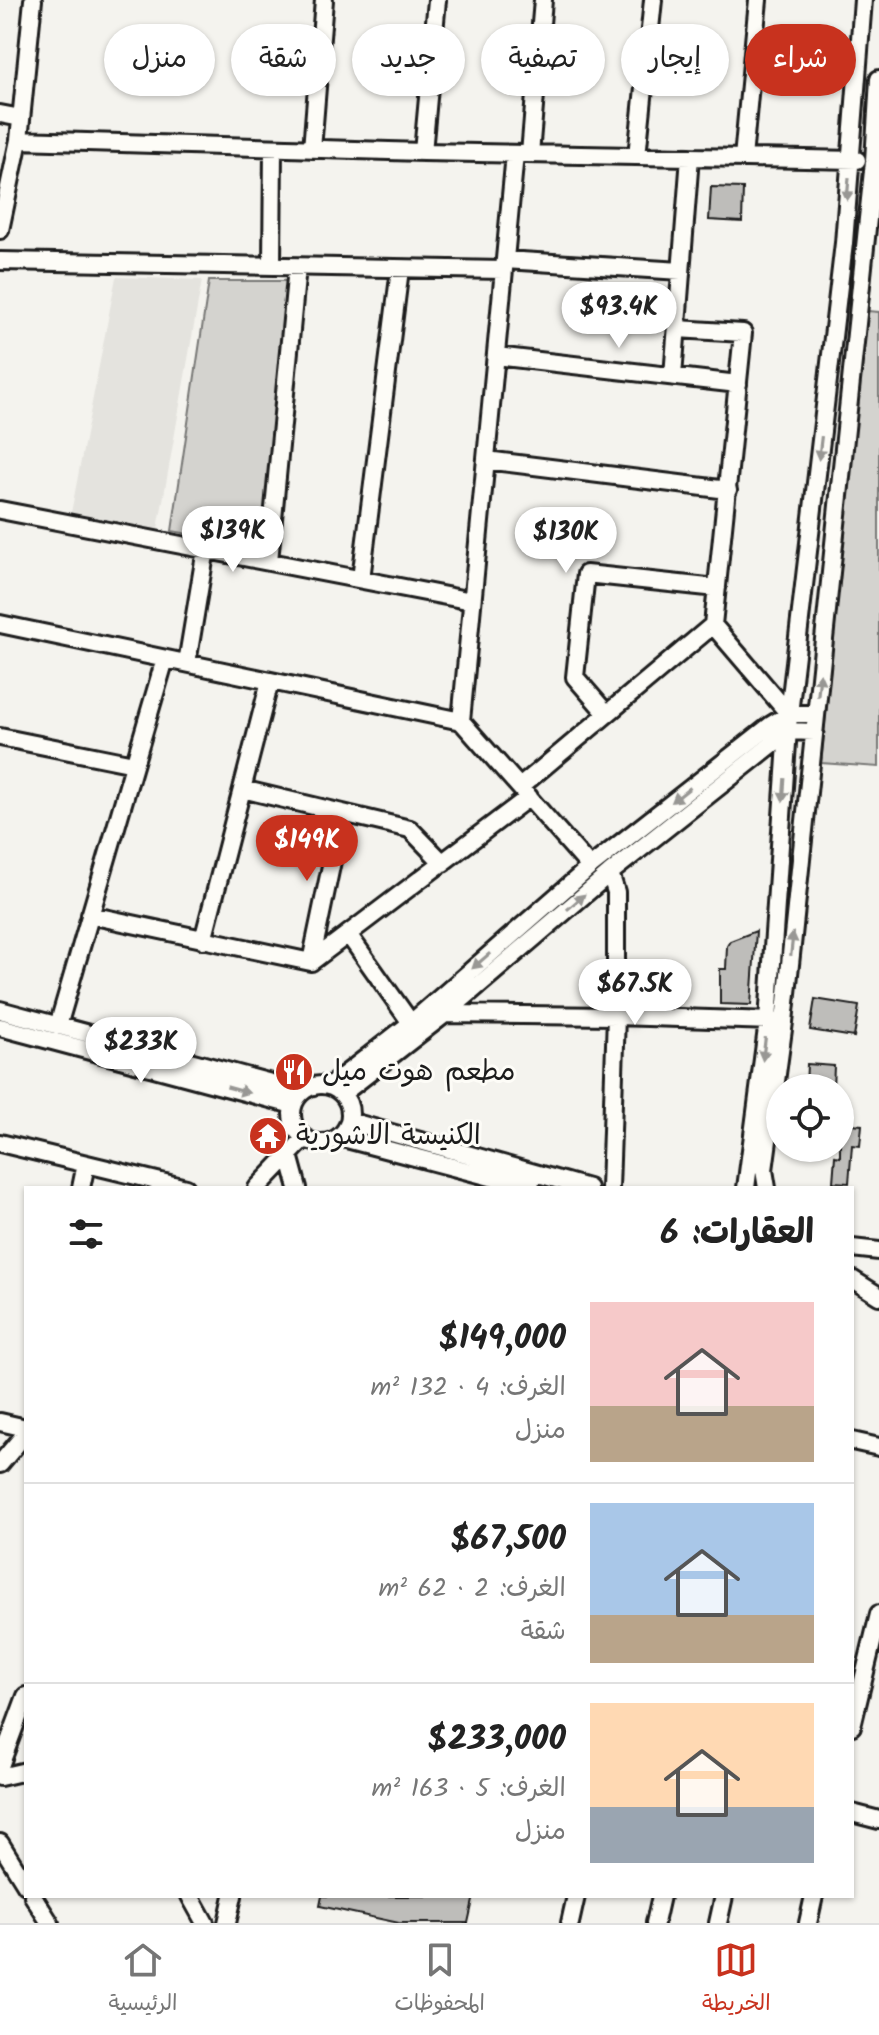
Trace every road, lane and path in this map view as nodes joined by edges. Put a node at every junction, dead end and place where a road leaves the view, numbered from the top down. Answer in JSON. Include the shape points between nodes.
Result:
{"nodes":[{"id":1,"x":33,"y":0,"type":"edge"},
{"id":2,"x":324,"y":0,"type":"edge"},
{"id":3,"x":437,"y":0,"type":"edge"},
{"id":4,"x":543,"y":0,"type":"edge"},
{"id":5,"x":653,"y":0,"type":"edge"},
{"id":6,"x":758,"y":0,"type":"edge"},
{"id":7,"x":863,"y":0,"type":"edge"},
{"id":8,"x":879,"y":79,"type":"edge"},
{"id":9,"x":0,"y":114,"type":"edge"},
{"id":10,"x":21,"y":118,"type":"junction"},
{"id":11,"x":19,"y":140,"type":"junction"},
{"id":12,"x":273,"y":148,"type":"junction"},
{"id":13,"x":312,"y":149,"type":"junction"},
{"id":14,"x":423,"y":152,"type":"junction"},
{"id":15,"x":522,"y":154,"type":"junction"},
{"id":16,"x":637,"y":156,"type":"junction"},
{"id":17,"x":690,"y":157,"type":"junction"},
{"id":18,"x":743,"y":158,"type":"junction"},
{"id":19,"x":850,"y":160,"type":"junction"},
{"id":20,"x":876,"y":161,"type":"edge"},
{"id":21,"x":0,"y":230,"type":"edge"},
{"id":22,"x":0,"y":261,"type":"edge"},
{"id":23,"x":504,"y":265,"type":"junction"},
{"id":24,"x":272,"y":266,"type":"junction"},
{"id":25,"x":297,"y":267,"type":"junction"},
{"id":26,"x":400,"y":269,"type":"junction"},
{"id":27,"x":681,"y":271,"type":"junction"},
{"id":28,"x":677,"y":329,"type":"junction"},
{"id":29,"x":496,"y":356,"type":"junction"},
{"id":30,"x":673,"y":376,"type":"junction"},
{"id":31,"x":738,"y":384,"type":"junction"},
{"id":32,"x":486,"y":460,"type":"junction"},
{"id":33,"x":728,"y":490,"type":"junction"},
{"id":34,"x":0,"y":510,"type":"edge"},
{"id":35,"x":206,"y":549,"type":"junction"},
{"id":36,"x":269,"y":561,"type":"junction"},
{"id":37,"x":361,"y":579,"type":"junction"},
{"id":38,"x":717,"y":588,"type":"junction"},
{"id":39,"x":472,"y":601,"type":"junction"},
{"id":40,"x":0,"y":624,"type":"edge"},
{"id":41,"x":713,"y":625,"type":"junction"},
{"id":42,"x":165,"y":659,"type":"junction"},
{"id":43,"x":187,"y":663,"type":"junction"},
{"id":44,"x":270,"y":681,"type":"junction"},
{"id":45,"x":607,"y":714,"type":"junction"},
{"id":46,"x":816,"y":714,"type":"junction"},
{"id":47,"x":461,"y":721,"type":"junction"},
{"id":48,"x":789,"y":723,"type":"junction"},
{"id":49,"x":814,"y":732,"type":"junction"},
{"id":50,"x":0,"y":737,"type":"edge"},
{"id":51,"x":134,"y":764,"type":"junction"},
{"id":52,"x":242,"y":789,"type":"junction"},
{"id":53,"x":525,"y":792,"type":"junction"},
{"id":54,"x":342,"y":813,"type":"junction"},
{"id":55,"x":443,"y":863,"type":"junction"},
{"id":56,"x":590,"y":867,"type":"junction"},
{"id":57,"x":610,"y":873,"type":"junction"},
{"id":58,"x":90,"y":915,"type":"junction"},
{"id":59,"x":348,"y":934,"type":"junction"},
{"id":60,"x":203,"y":940,"type":"junction"},
{"id":61,"x":311,"y":962,"type":"junction"},
{"id":62,"x":0,"y":1010,"type":"edge"},
{"id":63,"x":445,"y":1014,"type":"junction"},
{"id":64,"x":616,"y":1016,"type":"junction"},
{"id":65,"x":776,"y":1022,"type":"junction"},
{"id":66,"x":411,"y":1023,"type":"junction"},
{"id":67,"x":58,"y":1026,"type":"junction"},
{"id":68,"x":1,"y":1032,"type":"edge"},
{"id":69,"x":336,"y":1090,"type":"junction"},
{"id":70,"x":297,"y":1098,"type":"junction"},
{"id":71,"x":349,"y":1121,"type":"junction"},
{"id":72,"x":339,"y":1137,"type":"junction"},
{"id":73,"x":305,"y":1138,"type":"junction"},
{"id":74,"x":0,"y":1143,"type":"edge"},
{"id":75,"x":289,"y":1155,"type":"junction"},
{"id":76,"x":86,"y":1164,"type":"junction"},
{"id":77,"x":81,"y":1186,"type":"edge"},
{"id":78,"x":178,"y":1186,"type":"edge"},
{"id":79,"x":259,"y":1186,"type":"edge"},
{"id":80,"x":297,"y":1186,"type":"edge"},
{"id":81,"x":524,"y":1186,"type":"edge"},
{"id":82,"x":581,"y":1186,"type":"edge"},
{"id":83,"x":610,"y":1186,"type":"edge"},
{"id":84,"x":746,"y":1186,"type":"edge"},
{"id":85,"x":767,"y":1186,"type":"edge"},
{"id":86,"x":879,"y":1242,"type":"edge"},
{"id":87,"x":856,"y":1248,"type":"edge"},
{"id":88,"x":879,"y":1251,"type":"edge"},
{"id":89,"x":854,"y":1280,"type":"edge"},
{"id":90,"x":879,"y":1296,"type":"edge"},
{"id":91,"x":0,"y":1422,"type":"edge"},
{"id":92,"x":24,"y":1430,"type":"edge"},
{"id":93,"x":24,"y":1434,"type":"edge"},
{"id":94,"x":854,"y":1441,"type":"edge"},
{"id":95,"x":879,"y":1447,"type":"edge"},
{"id":96,"x":0,"y":1464,"type":"edge"},
{"id":97,"x":879,"y":1614,"type":"edge"},
{"id":98,"x":24,"y":1702,"type":"edge"},
{"id":99,"x":854,"y":1716,"type":"edge"},
{"id":100,"x":0,"y":1766,"type":"edge"},
{"id":101,"x":24,"y":1771,"type":"edge"},
{"id":102,"x":0,"y":1777,"type":"edge"},
{"id":103,"x":854,"y":1814,"type":"edge"},
{"id":104,"x":879,"y":1820,"type":"edge"},
{"id":105,"x":0,"y":1843,"type":"edge"},
{"id":106,"x":24,"y":1882,"type":"edge"},
{"id":107,"x":34,"y":1898,"type":"edge"},
{"id":108,"x":191,"y":1898,"type":"edge"},
{"id":109,"x":233,"y":1898,"type":"edge"},
{"id":110,"x":576,"y":1898,"type":"edge"},
{"id":111,"x":661,"y":1898,"type":"edge"},
{"id":112,"x":724,"y":1898,"type":"edge"},
{"id":113,"x":814,"y":1898,"type":"edge"},
{"id":114,"x":50,"y":1923,"type":"edge"},
{"id":115,"x":205,"y":1923,"type":"edge"},
{"id":116,"x":227,"y":1923,"type":"edge"},
{"id":117,"x":570,"y":1923,"type":"edge"},
{"id":118,"x":655,"y":1923,"type":"edge"},
{"id":119,"x":718,"y":1923,"type":"edge"},
{"id":120,"x":808,"y":1923,"type":"edge"}],
"edges":[{"from":1,"to":10,"type":"street"},
{"from":2,"to":13,"type":"street"},
{"from":3,"to":14,"type":"street"},
{"from":4,"to":15,"type":"street"},
{"from":5,"to":16,"type":"street"},
{"from":6,"to":18,"type":"street"},
{"from":7,"to":19,"type":"street"},
{"from":8,"to":20,"type":"street"},
{"from":9,"to":10,"type":"street"},
{"from":10,"to":11,"type":"street"},
{"from":11,"to":12,"type":"street"},
{"from":11,"to":21,"type":"street"},
{"from":12,"to":13,"type":"street"},
{"from":12,"to":24,"type":"street"},
{"from":13,"to":14,"type":"street"},
{"from":14,"to":15,"type":"street"},
{"from":15,"to":16,"type":"street"},
{"from":15,"to":23,"type":"street"},
{"from":16,"to":17,"type":"street"},
{"from":17,"to":18,"type":"street"},
{"from":17,"to":27,"type":"street"},
{"from":18,"to":19,"type":"street"},
{"from":19,"to":20,"type":"street"},
{"from":19,"to":48,"type":"street","one_way":true},
{"from":46,"to":20,"type":"street","one_way":true},
{"from":22,"to":24,"type":"street"},
{"from":23,"to":26,"type":"street"},
{"from":23,"to":27,"type":"street"},
{"from":23,"to":29,"type":"street"},
{"from":24,"to":25,"type":"street"},
{"from":25,"to":26,"type":"street"},
{"from":25,"to":36,"type":"street"},
{"from":26,"to":37,"type":"street"},
{"from":27,"to":28,"type":"street"},
{"from":28,"to":30,"type":"street"},
{"from":28,"to":31,"type":"street","via":[[743,333]]},
{"from":29,"to":30,"type":"street"},
{"from":29,"to":32,"type":"street"},
{"from":30,"to":31,"type":"street"},
{"from":31,"to":33,"type":"street"},
{"from":32,"to":33,"type":"street"},
{"from":32,"to":39,"type":"street"},
{"from":33,"to":38,"type":"street"},
{"from":34,"to":35,"type":"street"},
{"from":35,"to":36,"type":"street"},
{"from":35,"to":43,"type":"street"},
{"from":36,"to":37,"type":"street"},
{"from":37,"to":39,"type":"street"},
{"from":38,"to":41,"type":"street"},
{"from":38,"to":45,"type":"street","via":[[586,574],[575,677]]},
{"from":39,"to":47,"type":"street"},
{"from":40,"to":42,"type":"street"},
{"from":41,"to":45,"type":"street"},
{"from":41,"to":48,"type":"street"},
{"from":42,"to":43,"type":"street"},
{"from":42,"to":51,"type":"street"},
{"from":43,"to":44,"type":"street"},
{"from":44,"to":47,"type":"street"},
{"from":44,"to":52,"type":"street"},
{"from":45,"to":53,"type":"street"},
{"from":46,"to":48,"type":"street"},
{"from":46,"to":49,"type":"street"},
{"from":47,"to":53,"type":"street"},
{"from":48,"to":49,"type":"street"},
{"from":48,"to":56,"type":"street","one_way":true,"via":[[771,725]]},
{"from":48,"to":57,"type":"street"},
{"from":48,"to":65,"type":"street","one_way":true},
{"from":65,"to":49,"type":"street","one_way":true},
{"from":50,"to":51,"type":"street"},
{"from":51,"to":58,"type":"street"},
{"from":52,"to":54,"type":"street"},
{"from":52,"to":60,"type":"street"},
{"from":53,"to":55,"type":"street"},
{"from":53,"to":56,"type":"street"},
{"from":54,"to":55,"type":"street","via":[[410,829]]},
{"from":54,"to":61,"type":"street"},
{"from":55,"to":59,"type":"street"},
{"from":56,"to":66,"type":"street","one_way":true},
{"from":63,"to":57,"type":"street","one_way":true},
{"from":57,"to":64,"type":"street","via":[[616,892]]},
{"from":58,"to":60,"type":"street"},
{"from":58,"to":67,"type":"street"},
{"from":59,"to":61,"type":"street"},
{"from":59,"to":66,"type":"street"},
{"from":60,"to":61,"type":"street"},
{"from":62,"to":67,"type":"street"},
{"from":63,"to":64,"type":"street"},
{"from":63,"to":69,"type":"street"},
{"from":64,"to":65,"type":"street"},
{"from":64,"to":83,"type":"street"},
{"from":65,"to":84,"type":"street","one_way":true},
{"from":65,"to":85,"type":"street"},
{"from":66,"to":69,"type":"street"},
{"from":67,"to":70,"type":"street"},
{"from":68,"to":70,"type":"street","one_way":true},
{"from":69,"to":70,"type":"street","via":[[315,1085]]},
{"from":69,"to":71,"type":"street","via":[[349,1107]]},
{"from":70,"to":73,"type":"street","via":[[292,1120]]},
{"from":71,"to":72,"type":"street"},
{"from":71,"to":82,"type":"street"},
{"from":72,"to":73,"type":"street","via":[[319,1143]]},
{"from":72,"to":81,"type":"street"},
{"from":73,"to":75,"type":"street"},
{"from":74,"to":76,"type":"street"},
{"from":75,"to":79,"type":"street"},
{"from":75,"to":80,"type":"street"},
{"from":76,"to":77,"type":"street"},
{"from":76,"to":78,"type":"street"},
{"from":86,"to":87,"type":"street"},
{"from":87,"to":88,"type":"street"},
{"from":89,"to":90,"type":"street"},
{"from":91,"to":92,"type":"street"},
{"from":93,"to":96,"type":"street"},
{"from":94,"to":95,"type":"street"},
{"from":97,"to":99,"type":"street"},
{"from":98,"to":100,"type":"street"},
{"from":101,"to":102,"type":"street"},
{"from":103,"to":104,"type":"street"},
{"from":105,"to":106,"type":"street"},
{"from":107,"to":114,"type":"street"},
{"from":108,"to":115,"type":"street"},
{"from":109,"to":116,"type":"street"},
{"from":110,"to":117,"type":"street"},
{"from":111,"to":118,"type":"street"},
{"from":112,"to":119,"type":"street"},
{"from":113,"to":120,"type":"street"}]}
